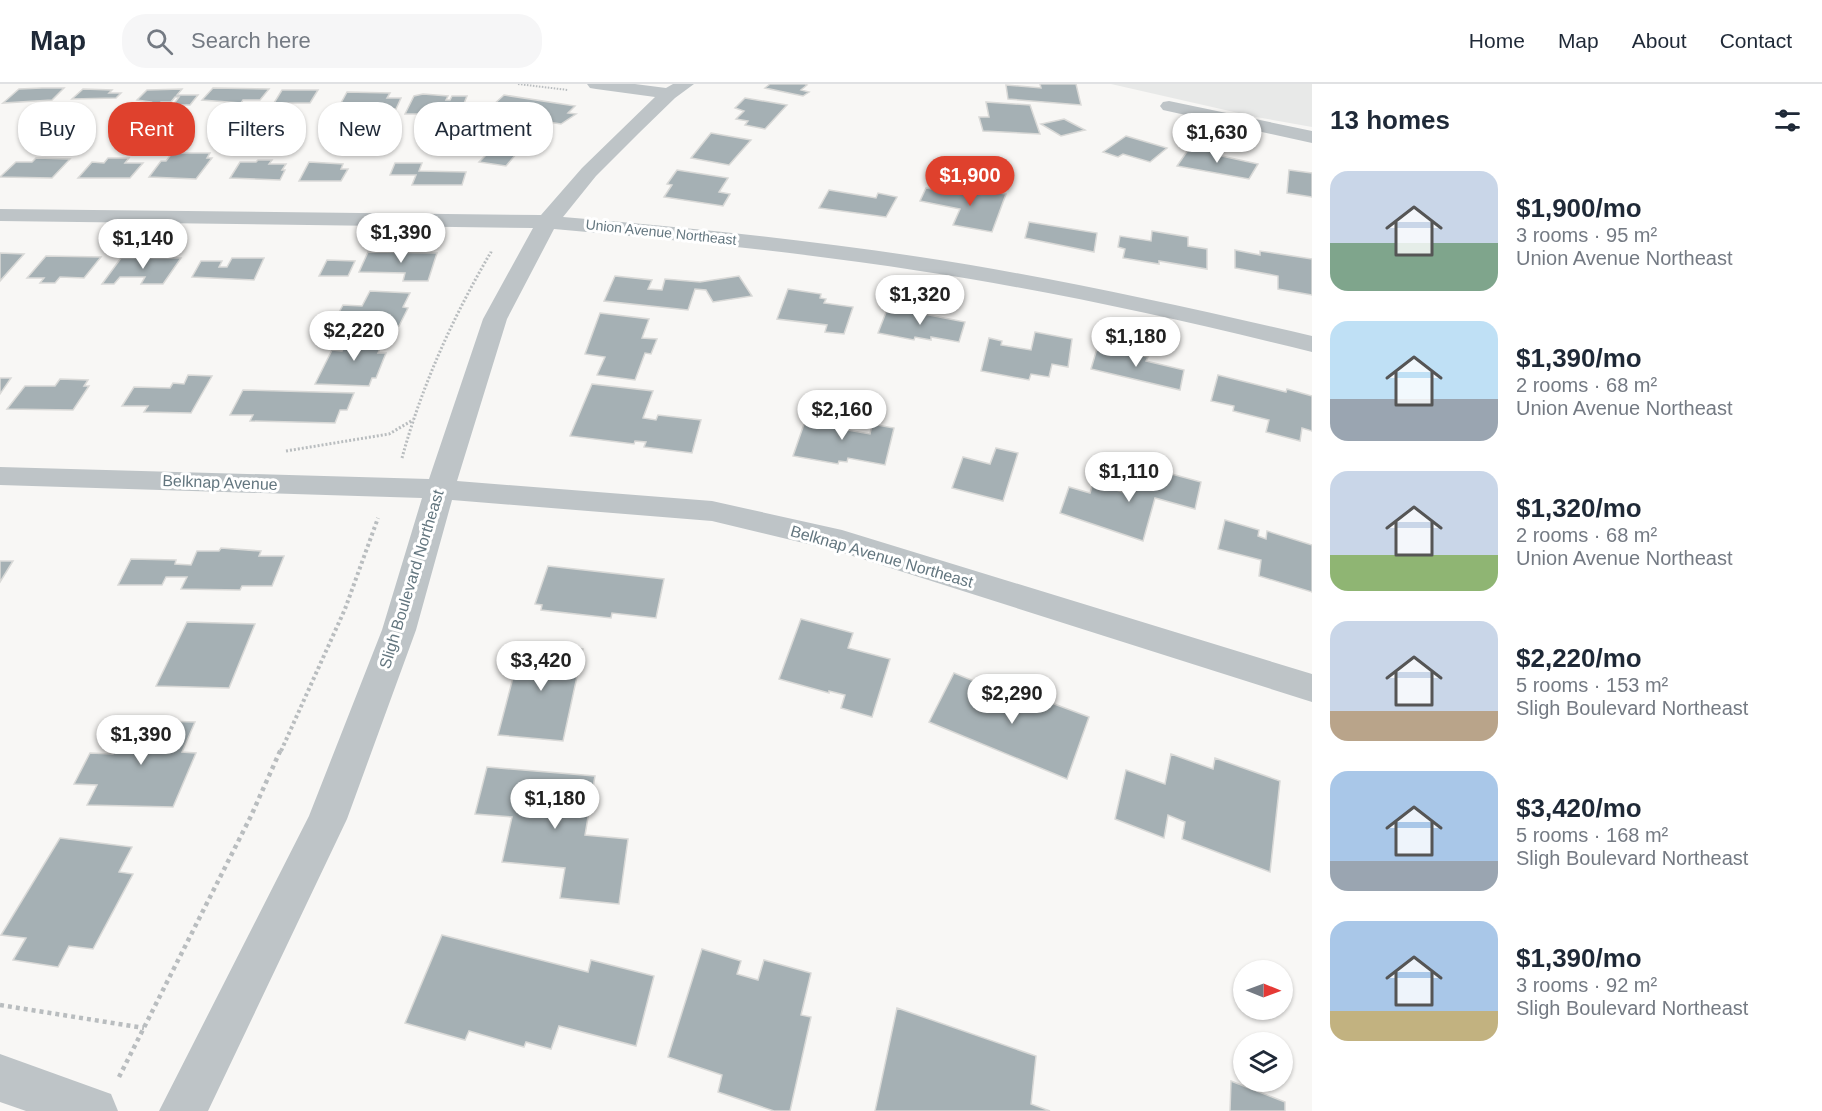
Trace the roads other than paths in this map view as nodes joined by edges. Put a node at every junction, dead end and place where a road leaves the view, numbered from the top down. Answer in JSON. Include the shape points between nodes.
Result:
{"nodes":[{"id":1,"x":596,"y":84,"type":"edge"},
{"id":2,"x":677,"y":89,"type":"edge"},
{"id":3,"x":1169,"y":106,"type":"dead end"},
{"id":4,"x":1312,"y":137,"type":"edge"},
{"id":5,"x":0,"y":216,"type":"edge"},
{"id":6,"x":547,"y":222,"type":"junction"},
{"id":7,"x":1312,"y":344,"type":"edge"},
{"id":8,"x":0,"y":476,"type":"edge"},
{"id":9,"x":440,"y":489,"type":"junction"},
{"id":10,"x":1312,"y":687,"type":"edge"},
{"id":11,"x":0,"y":1078,"type":"edge"},
{"id":12,"x":105,"y":1097,"type":"edge"},
{"id":13,"x":183,"y":1111,"type":"edge"}],
"edges":[{"from":1,"to":2,"type":"street"},
{"from":2,"to":6,"type":"street","name":"Sligh Boulevard Northeast","via":[[589,171]]},
{"from":3,"to":4,"type":"street"},
{"from":5,"to":6,"type":"street","name":"Union Avenue Northeast"},
{"from":6,"to":7,"type":"street","name":"Union Avenue Northeast","via":[[690,234],[921,264],[1173,311]]},
{"from":6,"to":9,"type":"street","name":"Sligh Boulevard Northeast","via":[[495,319]]},
{"from":8,"to":9,"type":"street","name":"Belknap Avenue"},
{"from":9,"to":10,"type":"street","name":"Belknap Avenue Northeast","via":[[712,511],[842,541]]},
{"from":9,"to":13,"type":"street","name":"Sligh Boulevard Northeast","via":[[399,630],[327,819]]},
{"from":11,"to":12,"type":"street"}]}
